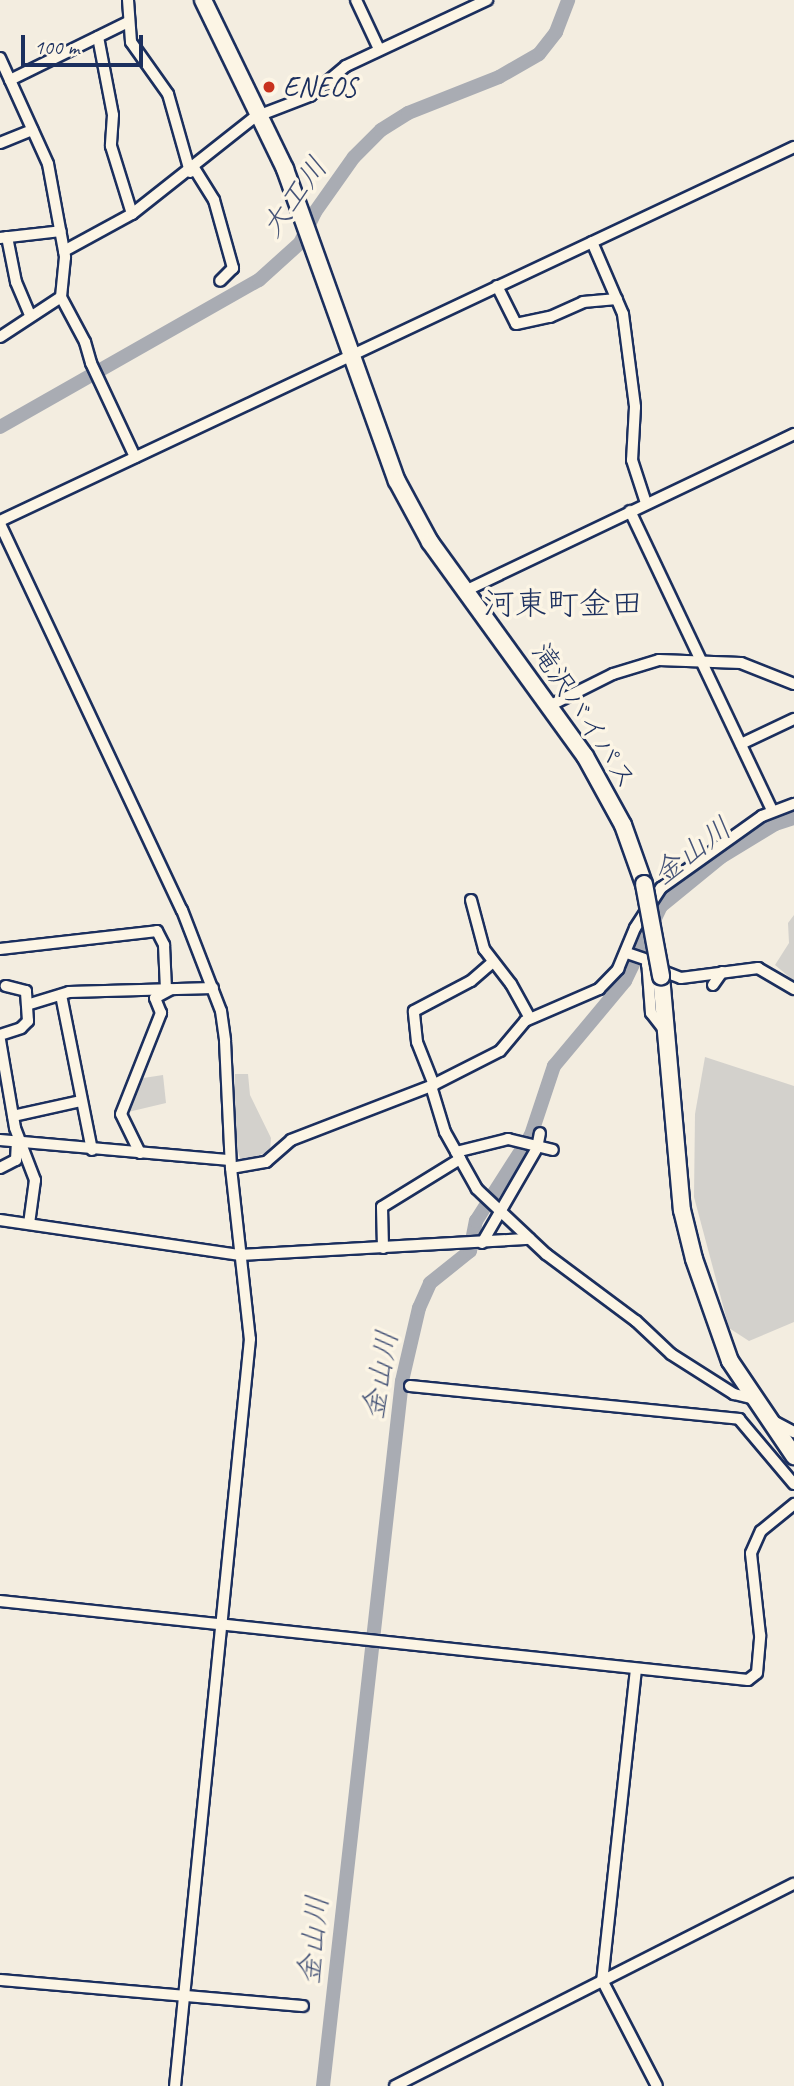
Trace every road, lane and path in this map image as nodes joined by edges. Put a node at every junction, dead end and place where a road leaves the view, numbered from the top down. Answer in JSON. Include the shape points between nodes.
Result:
{"nodes":[{"id":1,"x":128,"y":0,"type":"edge"},
{"id":2,"x":203,"y":0,"type":"edge"},
{"id":3,"x":356,"y":0,"type":"edge"},
{"id":4,"x":487,"y":0,"type":"edge"},
{"id":5,"x":128,"y":22,"type":"junction"},
{"id":6,"x":98,"y":37,"type":"junction"},
{"id":7,"x":379,"y":49,"type":"junction"},
{"id":8,"x":0,"y":58,"type":"edge"},
{"id":9,"x":10,"y":80,"type":"junction"},
{"id":10,"x":261,"y":115,"type":"junction"},
{"id":11,"x":33,"y":130,"type":"junction"},
{"id":12,"x":0,"y":143,"type":"edge"},
{"id":13,"x":794,"y":147,"type":"edge"},
{"id":14,"x":192,"y":170,"type":"junction"},
{"id":15,"x":132,"y":214,"type":"junction"},
{"id":16,"x":61,"y":231,"type":"junction"},
{"id":17,"x":4,"y":237,"type":"edge"},
{"id":18,"x":592,"y":242,"type":"junction"},
{"id":19,"x":64,"y":251,"type":"junction"},
{"id":20,"x":220,"y":281,"type":"dead end"},
{"id":21,"x":497,"y":286,"type":"junction"},
{"id":22,"x":61,"y":297,"type":"junction"},
{"id":23,"x":617,"y":299,"type":"junction"},
{"id":24,"x":30,"y":315,"type":"junction"},
{"id":25,"x":0,"y":337,"type":"edge"},
{"id":26,"x":349,"y":355,"type":"junction"},
{"id":27,"x":794,"y":434,"type":"edge"},
{"id":28,"x":135,"y":457,"type":"junction"},
{"id":29,"x":646,"y":503,"type":"junction"},
{"id":30,"x":630,"y":511,"type":"junction"},
{"id":31,"x":0,"y":522,"type":"edge"},
{"id":32,"x":465,"y":591,"type":"junction"},
{"id":33,"x":700,"y":658,"type":"junction"},
{"id":34,"x":794,"y":684,"type":"edge"},
{"id":35,"x":551,"y":705,"type":"junction"},
{"id":36,"x":794,"y":719,"type":"edge"},
{"id":37,"x":741,"y":744,"type":"junction"},
{"id":38,"x":794,"y":804,"type":"edge"},
{"id":39,"x":772,"y":810,"type":"junction"},
{"id":40,"x":471,"y":900,"type":"dead end"},
{"id":41,"x":0,"y":949,"type":"edge"},
{"id":42,"x":627,"y":953,"type":"junction"},
{"id":43,"x":493,"y":962,"type":"junction"},
{"id":44,"x":647,"y":965,"type":"junction"},
{"id":45,"x":722,"y":972,"type":"junction"},
{"id":46,"x":713,"y":985,"type":"dead end"},
{"id":47,"x":6,"y":986,"type":"dead end"},
{"id":48,"x":213,"y":988,"type":"junction"},
{"id":49,"x":168,"y":989,"type":"junction"},
{"id":50,"x":794,"y":989,"type":"edge"},
{"id":51,"x":61,"y":995,"type":"junction"},
{"id":52,"x":30,"y":1004,"type":"junction"},
{"id":53,"x":530,"y":1018,"type":"junction"},
{"id":54,"x":666,"y":1032,"type":"junction"},
{"id":55,"x":0,"y":1037,"type":"edge"},
{"id":56,"x":433,"y":1086,"type":"junction"},
{"id":57,"x":81,"y":1101,"type":"junction"},
{"id":58,"x":13,"y":1116,"type":"junction"},
{"id":59,"x":540,"y":1133,"type":"dead end"},
{"id":60,"x":0,"y":1140,"type":"edge"},
{"id":61,"x":18,"y":1140,"type":"junction"},
{"id":62,"x":537,"y":1148,"type":"junction"},
{"id":63,"x":92,"y":1150,"type":"junction"},
{"id":64,"x":553,"y":1150,"type":"dead end"},
{"id":65,"x":140,"y":1153,"type":"junction"},
{"id":66,"x":458,"y":1155,"type":"junction"},
{"id":67,"x":231,"y":1164,"type":"junction"},
{"id":68,"x":0,"y":1168,"type":"edge"},
{"id":69,"x":498,"y":1209,"type":"junction"},
{"id":70,"x":0,"y":1220,"type":"edge"},
{"id":71,"x":29,"y":1224,"type":"junction"},
{"id":72,"x":530,"y":1238,"type":"junction"},
{"id":73,"x":482,"y":1243,"type":"junction"},
{"id":74,"x":383,"y":1248,"type":"junction"},
{"id":75,"x":240,"y":1255,"type":"junction"},
{"id":76,"x":410,"y":1385,"type":"dead end"},
{"id":77,"x":752,"y":1398,"type":"junction"},
{"id":78,"x":764,"y":1417,"type":"junction"},
{"id":79,"x":794,"y":1432,"type":"edge"},
{"id":80,"x":794,"y":1456,"type":"edge"},
{"id":81,"x":794,"y":1484,"type":"edge"},
{"id":82,"x":794,"y":1504,"type":"edge"},
{"id":83,"x":0,"y":1601,"type":"edge"},
{"id":84,"x":225,"y":1624,"type":"junction"},
{"id":85,"x":636,"y":1669,"type":"junction"},
{"id":86,"x":794,"y":1884,"type":"edge"},
{"id":87,"x":0,"y":1980,"type":"edge"},
{"id":88,"x":602,"y":1980,"type":"junction"},
{"id":89,"x":184,"y":1997,"type":"junction"},
{"id":90,"x":303,"y":2006,"type":"dead end"},
{"id":91,"x":175,"y":2086,"type":"edge"},
{"id":92,"x":395,"y":2086,"type":"edge"},
{"id":93,"x":657,"y":2086,"type":"edge"}],
"edges":[{"from":1,"to":5,"type":"street"},
{"from":2,"to":10,"type":"highway","name":"滝沢バイパス"},
{"from":3,"to":7,"type":"street"},
{"from":4,"to":7,"type":"street"},
{"from":5,"to":6,"type":"street"},
{"from":5,"to":14,"type":"street","via":[[131,42],[168,94]]},
{"from":6,"to":9,"type":"street"},
{"from":6,"to":15,"type":"street","via":[[113,115],[111,146]]},
{"from":7,"to":10,"type":"street","via":[[335,73],[310,96]]},
{"from":8,"to":9,"type":"street"},
{"from":9,"to":11,"type":"street"},
{"from":10,"to":14,"type":"street"},
{"from":10,"to":26,"type":"highway","name":"滝沢バイパス","via":[[298,201]]},
{"from":11,"to":12,"type":"street"},
{"from":11,"to":16,"type":"street","via":[[50,171]]},
{"from":13,"to":18,"type":"street"},
{"from":14,"to":15,"type":"street"},
{"from":14,"to":20,"type":"street","via":[[218,210],[233,268]]},
{"from":15,"to":19,"type":"street"},
{"from":16,"to":17,"type":"street"},
{"from":16,"to":19,"type":"street"},
{"from":17,"to":24,"type":"street"},
{"from":18,"to":21,"type":"street"},
{"from":18,"to":23,"type":"street"},
{"from":19,"to":22,"type":"street"},
{"from":21,"to":23,"type":"street","via":[[516,324],[583,302]]},
{"from":21,"to":26,"type":"street"},
{"from":22,"to":24,"type":"street"},
{"from":22,"to":28,"type":"street"},
{"from":23,"to":29,"type":"street","via":[[625,323],[635,408],[632,460]]},
{"from":24,"to":25,"type":"street"},
{"from":26,"to":28,"type":"street"},
{"from":26,"to":32,"type":"highway","name":"滝沢バイパス","via":[[397,481],[430,542]]},
{"from":27,"to":29,"type":"street"},
{"from":28,"to":31,"type":"street"},
{"from":29,"to":30,"type":"street"},
{"from":30,"to":32,"type":"street"},
{"from":30,"to":33,"type":"street"},
{"from":31,"to":48,"type":"street","via":[[182,909]]},
{"from":32,"to":35,"type":"highway","name":"滝沢バイパス"},
{"from":33,"to":34,"type":"street","via":[[741,663]]},
{"from":33,"to":35,"type":"street","via":[[659,660],[612,674]]},
{"from":33,"to":37,"type":"street"},
{"from":35,"to":54,"type":"highway","name":"滝沢バイパス","bridge":true,"via":[[613,805],[644,884]]},
{"from":36,"to":37,"type":"street"},
{"from":37,"to":39,"type":"street"},
{"from":38,"to":39,"type":"street"},
{"from":39,"to":42,"type":"street","via":[[661,888],[635,928]]},
{"from":40,"to":43,"type":"street","via":[[480,940]]},
{"from":41,"to":49,"type":"street","via":[[157,931],[164,945]]},
{"from":42,"to":44,"type":"street","via":[[647,960]]},
{"from":42,"to":53,"type":"street","via":[[599,989]]},
{"from":43,"to":53,"type":"street"},
{"from":43,"to":56,"type":"street","via":[[471,981],[414,1011],[417,1042]]},
{"from":44,"to":45,"type":"street","via":[[681,978]]},
{"from":44,"to":54,"type":"street","via":[[651,1013]]},
{"from":45,"to":46,"type":"street"},
{"from":45,"to":50,"type":"street","via":[[758,968]]},
{"from":47,"to":52,"type":"street","via":[[26,991]]},
{"from":48,"to":49,"type":"street"},
{"from":48,"to":67,"type":"street","via":[[225,1041]]},
{"from":49,"to":51,"type":"street"},
{"from":49,"to":65,"type":"street","via":[[154,1000],[161,1013],[121,1114]]},
{"from":51,"to":52,"type":"street"},
{"from":51,"to":57,"type":"street"},
{"from":52,"to":55,"type":"street","via":[[26,1025]]},
{"from":53,"to":56,"type":"street","via":[[516,1027],[500,1051]]},
{"from":54,"to":77,"type":"highway","name":"滝沢バイパス","via":[[688,1240],[711,1317]]},
{"from":55,"to":58,"type":"street"},
{"from":56,"to":66,"type":"street","via":[[438,1116]]},
{"from":56,"to":67,"type":"street","via":[[291,1140],[266,1162]]},
{"from":57,"to":58,"type":"street"},
{"from":57,"to":63,"type":"street"},
{"from":58,"to":61,"type":"street"},
{"from":59,"to":62,"type":"street"},
{"from":60,"to":61,"type":"street"},
{"from":61,"to":63,"type":"street"},
{"from":61,"to":68,"type":"street","via":[[16,1160]]},
{"from":61,"to":71,"type":"street","via":[[35,1180]]},
{"from":62,"to":64,"type":"street"},
{"from":62,"to":66,"type":"street","via":[[508,1139]]},
{"from":62,"to":69,"type":"street"},
{"from":63,"to":65,"type":"street"},
{"from":65,"to":67,"type":"street"},
{"from":66,"to":69,"type":"street","via":[[477,1189]]},
{"from":66,"to":74,"type":"street","via":[[382,1207]]},
{"from":67,"to":75,"type":"street"},
{"from":69,"to":72,"type":"street"},
{"from":69,"to":73,"type":"street"},
{"from":70,"to":71,"type":"street"},
{"from":71,"to":75,"type":"street"},
{"from":72,"to":73,"type":"street"},
{"from":72,"to":77,"type":"street","via":[[682,1362],[734,1394]]},
{"from":73,"to":74,"type":"street"},
{"from":74,"to":75,"type":"street"},
{"from":75,"to":84,"type":"street","via":[[250,1339]]},
{"from":76,"to":81,"type":"street","via":[[739,1419]]},
{"from":77,"to":78,"type":"highway","name":"滝沢バイパス"},
{"from":78,"to":79,"type":"street"},
{"from":78,"to":80,"type":"highway","name":"滝沢バイパス"},
{"from":82,"to":85,"type":"street","via":[[761,1531],[751,1553],[760,1634],[754,1677]]},
{"from":83,"to":84,"type":"street"},
{"from":84,"to":85,"type":"street"},
{"from":84,"to":89,"type":"street"},
{"from":85,"to":88,"type":"street"},
{"from":86,"to":88,"type":"street"},
{"from":87,"to":89,"type":"street"},
{"from":88,"to":92,"type":"street"},
{"from":88,"to":93,"type":"street"},
{"from":89,"to":90,"type":"street"},
{"from":89,"to":91,"type":"street"}]}
